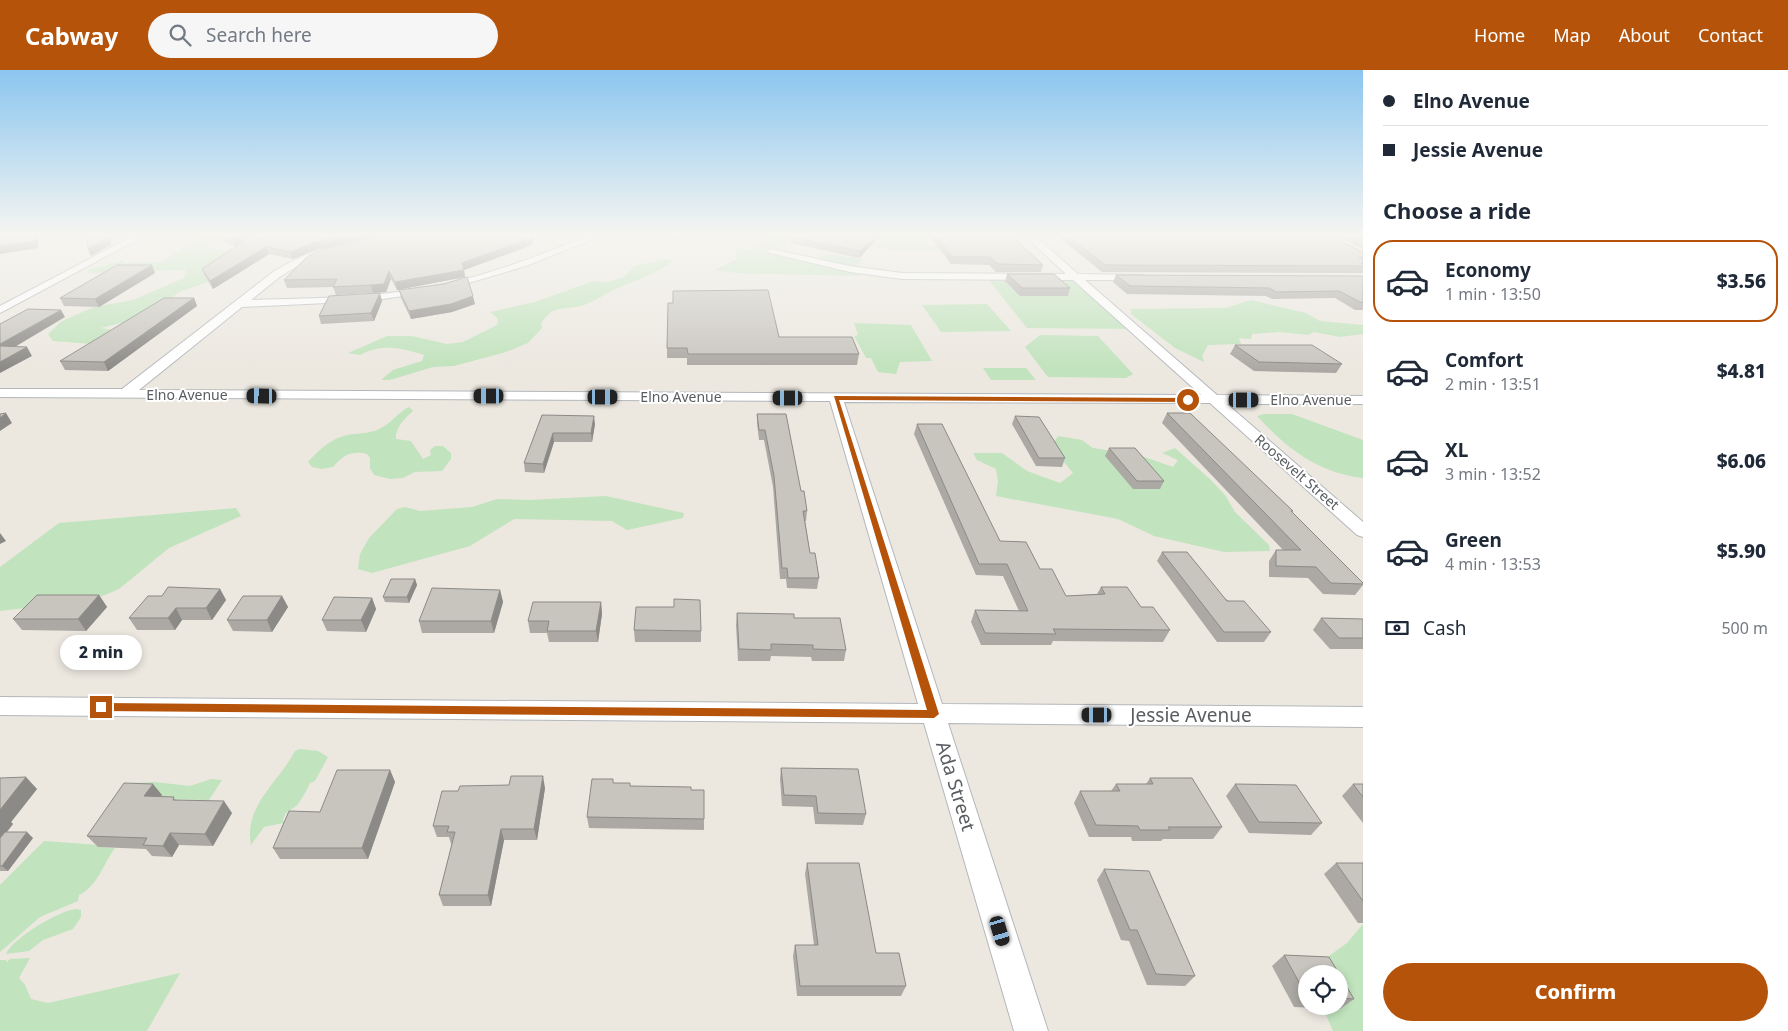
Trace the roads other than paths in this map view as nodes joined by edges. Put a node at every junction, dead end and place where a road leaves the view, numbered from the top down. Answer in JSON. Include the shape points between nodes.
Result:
{"nodes":[{"id":1,"x":57,"y":280,"type":"edge"},
{"id":2,"x":272,"y":280,"type":"edge"},
{"id":3,"x":472,"y":280,"type":"edge"},
{"id":4,"x":1079,"y":280,"type":"edge"},
{"id":5,"x":241,"y":304,"type":"junction"},
{"id":6,"x":0,"y":310,"type":"edge"},
{"id":7,"x":0,"y":393,"type":"edge"},
{"id":8,"x":124,"y":395,"type":"junction"},
{"id":9,"x":836,"y":398,"type":"junction"},
{"id":10,"x":1215,"y":400,"type":"junction"},
{"id":11,"x":1363,"y":400,"type":"edge"},
{"id":12,"x":1363,"y":530,"type":"edge"},
{"id":13,"x":0,"y":706,"type":"edge"},
{"id":14,"x":934,"y":714,"type":"junction"},
{"id":15,"x":1363,"y":717,"type":"edge"},
{"id":16,"x":1031,"y":1031,"type":"edge"}],
"edges":[{"from":1,"to":6,"type":"street"},
{"from":2,"to":5,"type":"street"},
{"from":3,"to":5,"type":"street","via":[[427,291]]},
{"from":4,"to":10,"type":"street","name":"Roosevelt Street"},
{"from":5,"to":8,"type":"street"},
{"from":7,"to":8,"type":"street","name":"Elno Avenue"},
{"from":8,"to":9,"type":"street","name":"Elno Avenue"},
{"from":9,"to":10,"type":"street","name":"Elno Avenue"},
{"from":9,"to":14,"type":"street","name":"Ada Street"},
{"from":10,"to":11,"type":"street","name":"Elno Avenue"},
{"from":10,"to":12,"type":"street","name":"Roosevelt Street"},
{"from":13,"to":14,"type":"street","name":"Jessie Avenue"},
{"from":14,"to":15,"type":"street","name":"Jessie Avenue"},
{"from":14,"to":16,"type":"street","name":"Ada Street"}]}
